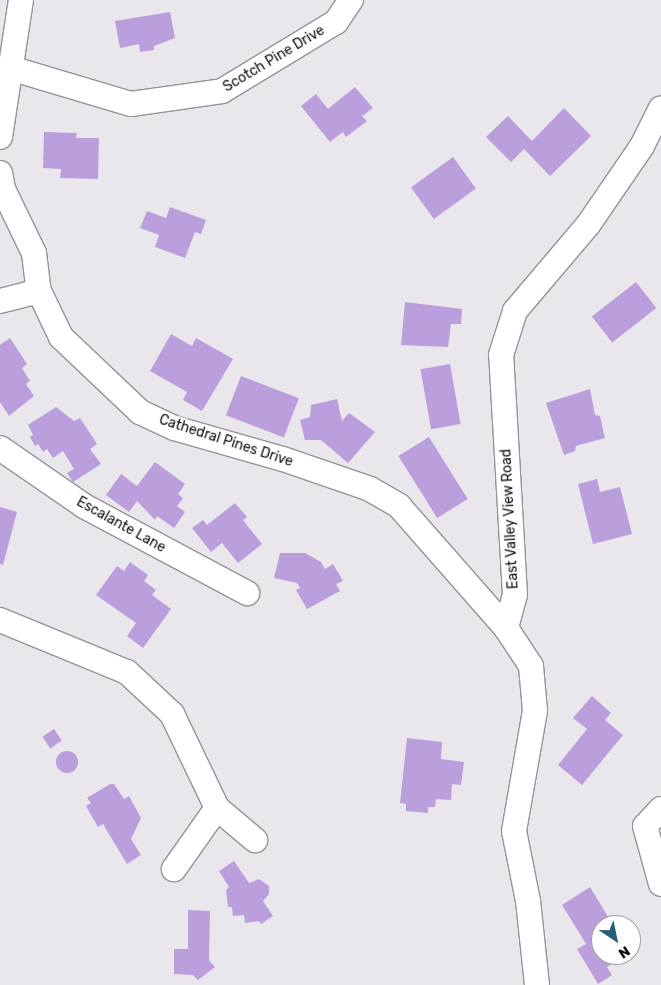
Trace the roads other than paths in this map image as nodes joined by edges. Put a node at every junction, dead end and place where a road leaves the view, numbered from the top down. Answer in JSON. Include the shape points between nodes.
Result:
{"nodes":[{"id":1,"x":21,"y":0,"type":"edge"},
{"id":2,"x":351,"y":0,"type":"edge"},
{"id":3,"x":10,"y":68,"type":"junction"},
{"id":4,"x":661,"y":108,"type":"edge"},
{"id":5,"x":0,"y":137,"type":"edge"},
{"id":6,"x":1,"y":184,"type":"edge"},
{"id":7,"x":39,"y":291,"type":"junction"},
{"id":8,"x":0,"y":302,"type":"edge"},
{"id":9,"x":0,"y":448,"type":"edge"},
{"id":10,"x":246,"y":593,"type":"dead end"},
{"id":11,"x":0,"y":620,"type":"edge"},
{"id":12,"x":506,"y":628,"type":"junction"},
{"id":13,"x":217,"y":808,"type":"junction"},
{"id":14,"x":661,"y":809,"type":"edge"},
{"id":15,"x":255,"y":840,"type":"dead end"},
{"id":16,"x":174,"y":869,"type":"dead end"},
{"id":17,"x":661,"y":884,"type":"edge"},
{"id":18,"x":537,"y":985,"type":"edge"}],
"edges":[{"from":1,"to":3,"type":"street"},
{"from":2,"to":3,"type":"street","name":"Scotch Pine Drive","via":[[336,22],[222,91],[131,104]]},
{"from":3,"to":5,"type":"street"},
{"from":4,"to":12,"type":"street","name":"East Valley View Road","via":[[642,146],[588,225],[515,311],[501,355],[514,596]]},
{"from":6,"to":7,"type":"street","name":"Cathedral Pines Drive","via":[[34,253]]},
{"from":7,"to":8,"type":"street"},
{"from":7,"to":12,"type":"street","name":"Cathedral Pines Drive","via":[[61,337],[140,412],[174,428],[283,459],[370,489],[399,506]]},
{"from":9,"to":10,"type":"street","name":"Escalante Lane","via":[[84,506]]},
{"from":11,"to":13,"type":"street","via":[[127,672],[172,714]]},
{"from":12,"to":18,"type":"street","via":[[531,666],[535,711],[514,831],[528,902]]},
{"from":13,"to":15,"type":"street"},
{"from":13,"to":16,"type":"street"},
{"from":14,"to":17,"type":"street","via":[[645,826]]}]}
